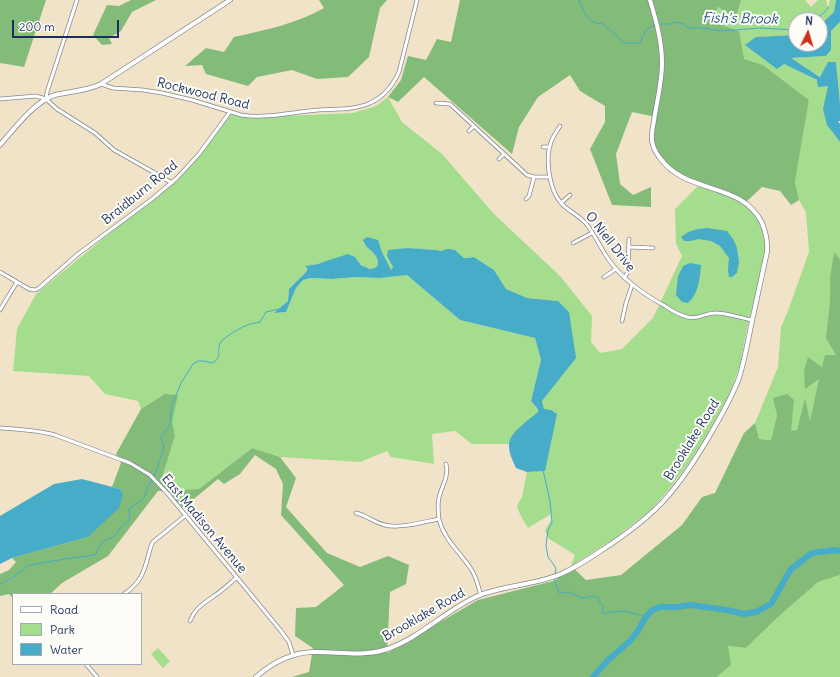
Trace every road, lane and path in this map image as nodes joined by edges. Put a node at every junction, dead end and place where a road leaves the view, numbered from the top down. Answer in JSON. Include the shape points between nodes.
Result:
{"nodes":[{"id":1,"x":77,"y":0,"type":"edge"},
{"id":2,"x":230,"y":0,"type":"edge"},
{"id":3,"x":417,"y":0,"type":"edge"},
{"id":4,"x":650,"y":0,"type":"edge"},
{"id":5,"x":101,"y":84,"type":"junction"},
{"id":6,"x":0,"y":99,"type":"edge"},
{"id":7,"x":46,"y":99,"type":"junction"},
{"id":8,"x":436,"y":103,"type":"dead end"},
{"id":9,"x":230,"y":112,"type":"junction"},
{"id":10,"x":474,"y":126,"type":"junction"},
{"id":11,"x":560,"y":126,"type":"dead end"},
{"id":12,"x":469,"y":131,"type":"dead end"},
{"id":13,"x":0,"y":145,"type":"edge"},
{"id":14,"x":543,"y":147,"type":"dead end"},
{"id":15,"x":550,"y":147,"type":"junction"},
{"id":16,"x":504,"y":154,"type":"junction"},
{"id":17,"x":499,"y":159,"type":"dead end"},
{"id":18,"x":534,"y":177,"type":"junction"},
{"id":19,"x":550,"y":177,"type":"junction"},
{"id":20,"x":172,"y":183,"type":"junction"},
{"id":21,"x":570,"y":195,"type":"dead end"},
{"id":22,"x":526,"y":199,"type":"dead end"},
{"id":23,"x":561,"y":203,"type":"junction"},
{"id":24,"x":592,"y":233,"type":"junction"},
{"id":25,"x":630,"y":238,"type":"dead end"},
{"id":26,"x":573,"y":243,"type":"dead end"},
{"id":27,"x":629,"y":247,"type":"junction"},
{"id":28,"x":653,"y":248,"type":"dead end"},
{"id":29,"x":616,"y":269,"type":"junction"},
{"id":30,"x":0,"y":272,"type":"edge"},
{"id":31,"x":604,"y":277,"type":"dead end"},
{"id":32,"x":624,"y":278,"type":"junction"},
{"id":33,"x":17,"y":282,"type":"junction"},
{"id":34,"x":632,"y":285,"type":"junction"},
{"id":35,"x":0,"y":310,"type":"edge"},
{"id":36,"x":752,"y":320,"type":"junction"},
{"id":37,"x":622,"y":321,"type":"dead end"},
{"id":38,"x":0,"y":428,"type":"edge"},
{"id":39,"x":446,"y":464,"type":"dead end"},
{"id":40,"x":356,"y":513,"type":"dead end"},
{"id":41,"x":186,"y":515,"type":"junction"},
{"id":42,"x":439,"y":519,"type":"junction"},
{"id":43,"x":236,"y":578,"type":"junction"},
{"id":44,"x":125,"y":593,"type":"edge"},
{"id":45,"x":481,"y":595,"type":"junction"},
{"id":46,"x":190,"y":622,"type":"dead end"},
{"id":47,"x":293,"y":655,"type":"junction"},
{"id":48,"x":87,"y":665,"type":"edge"},
{"id":49,"x":97,"y":677,"type":"edge"},
{"id":50,"x":256,"y":677,"type":"edge"}],
"edges":[{"from":1,"to":7,"type":"street"},
{"from":2,"to":5,"type":"street"},
{"from":3,"to":9,"type":"street","name":"Rockwood Road","via":[[399,72],[391,86],[377,100],[365,106],[263,117],[249,117]]},
{"from":4,"to":36,"type":"street","name":"Brooklake Road","via":[[659,37],[662,64],[652,135],[654,146],[670,170],[693,182],[744,201],[761,221],[767,237],[767,249]]},
{"from":5,"to":7,"type":"street","name":"Rockwood Road"},
{"from":5,"to":9,"type":"street","name":"Rockwood Road","via":[[113,88],[162,93]]},
{"from":6,"to":7,"type":"street","via":[[36,96]]},
{"from":7,"to":13,"type":"street","name":"Rockwood Road","via":[[25,116]]},
{"from":7,"to":20,"type":"street","via":[[95,133],[114,150]]},
{"from":8,"to":10,"type":"street","via":[[450,104]]},
{"from":9,"to":20,"type":"street","name":"Braidburn Road","via":[[196,158]]},
{"from":10,"to":12,"type":"street"},
{"from":10,"to":16,"type":"street"},
{"from":11,"to":15,"type":"street"},
{"from":14,"to":15,"type":"street"},
{"from":15,"to":19,"type":"street","name":"O Niell Drive"},
{"from":16,"to":17,"type":"street"},
{"from":16,"to":18,"type":"street","via":[[527,175]]},
{"from":18,"to":19,"type":"street"},
{"from":18,"to":22,"type":"street"},
{"from":19,"to":23,"type":"street","name":"O Niell Drive","via":[[553,191]]},
{"from":20,"to":33,"type":"street","name":"Braidburn Road","via":[[69,261],[38,289],[32,290]]},
{"from":21,"to":23,"type":"street"},
{"from":23,"to":24,"type":"street","name":"O Niell Drive","via":[[586,223]]},
{"from":24,"to":26,"type":"street"},
{"from":24,"to":29,"type":"street","name":"O Niell Drive"},
{"from":25,"to":27,"type":"street"},
{"from":27,"to":28,"type":"street"},
{"from":27,"to":32,"type":"street","via":[[628,272]]},
{"from":29,"to":31,"type":"street"},
{"from":29,"to":32,"type":"street","name":"O Niell Drive"},
{"from":30,"to":33,"type":"street"},
{"from":32,"to":34,"type":"street","name":"O Niell Drive"},
{"from":33,"to":35,"type":"street"},
{"from":34,"to":36,"type":"street","name":"O Niell Drive","via":[[682,316],[694,318],[716,313]]},
{"from":34,"to":37,"type":"street"},
{"from":36,"to":45,"type":"street","name":"Brooklake Road","via":[[744,359],[731,397],[699,453],[659,506],[623,536],[558,575]]},
{"from":38,"to":41,"type":"street","name":"East Madison Avenue","via":[[55,435],[130,463],[150,475]]},
{"from":39,"to":42,"type":"street","via":[[447,475],[438,507]]},
{"from":40,"to":42,"type":"street","via":[[389,526]]},
{"from":41,"to":43,"type":"street","name":"East Madison Avenue"},
{"from":41,"to":44,"type":"street","via":[[153,542],[142,576]]},
{"from":42,"to":45,"type":"street","via":[[450,543],[473,572]]},
{"from":43,"to":46,"type":"street","via":[[198,608]]},
{"from":43,"to":47,"type":"street","name":"East Madison Avenue","via":[[286,638]]},
{"from":45,"to":47,"type":"street","name":"Brooklake Road","via":[[455,608],[403,642],[384,650],[358,654],[313,652]]},
{"from":47,"to":50,"type":"street","name":"Brooklake Road","via":[[273,664]]},
{"from":48,"to":49,"type":"street"}]}
